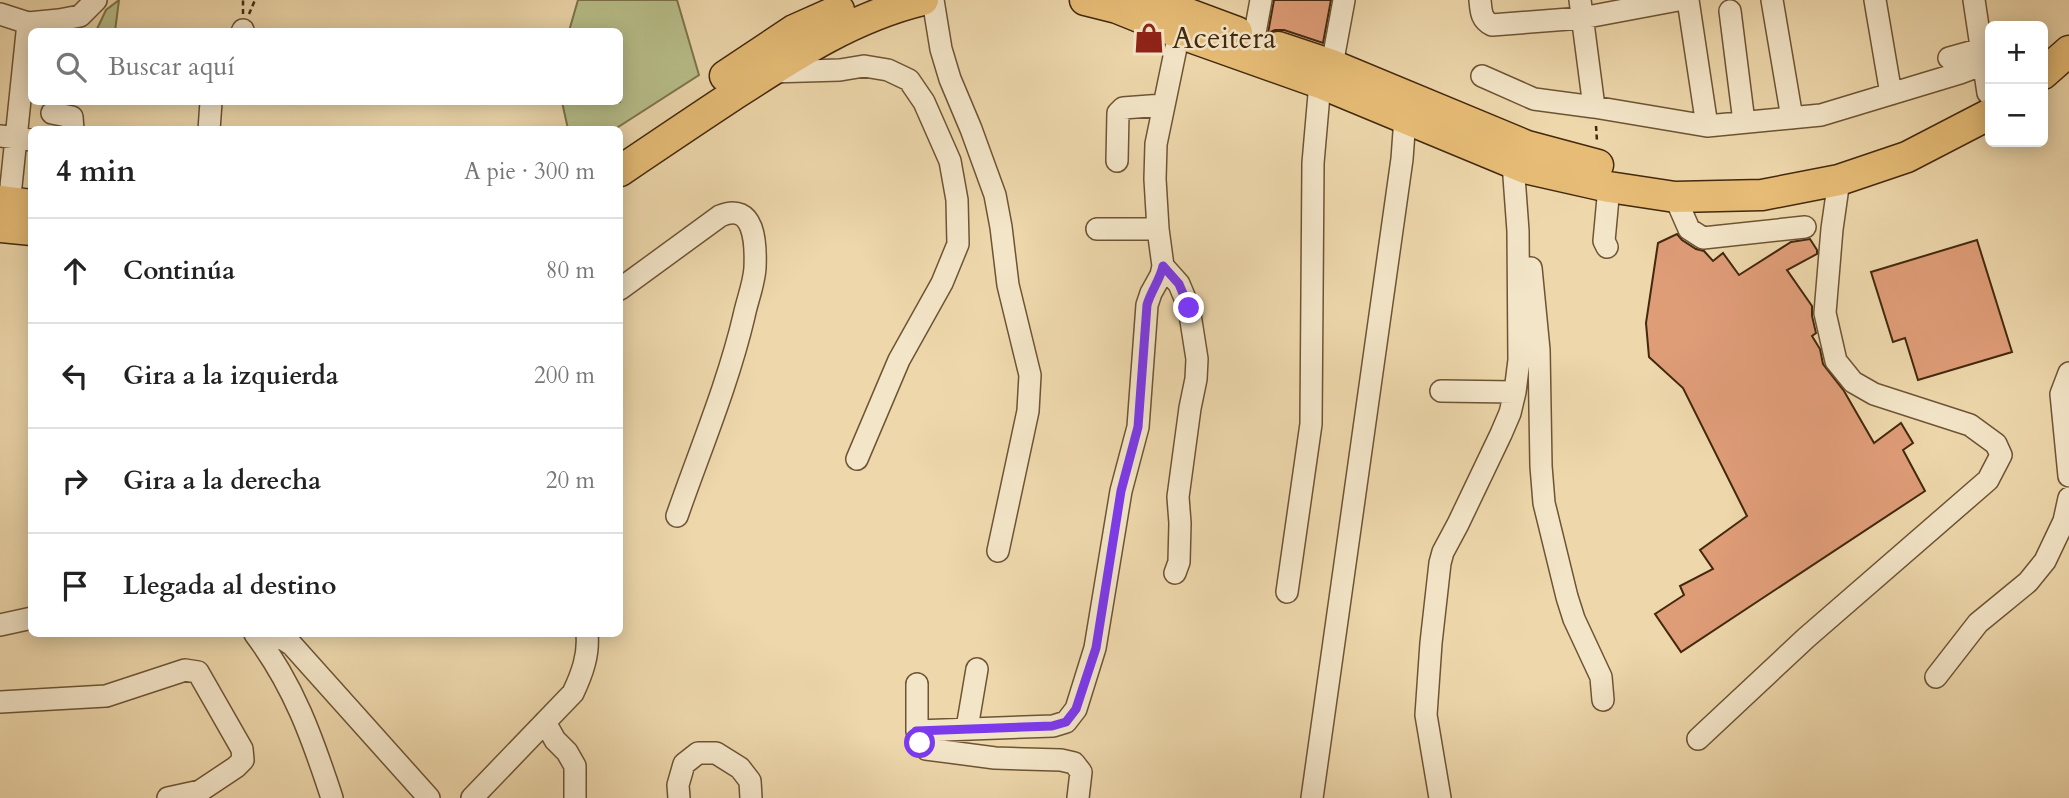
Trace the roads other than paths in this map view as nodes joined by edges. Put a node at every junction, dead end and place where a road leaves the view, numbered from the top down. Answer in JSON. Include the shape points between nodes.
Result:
{"nodes":[{"id":1,"x":96,"y":0,"type":"edge"},
{"id":2,"x":862,"y":0,"type":"edge"},
{"id":3,"x":923,"y":0,"type":"edge"},
{"id":4,"x":933,"y":0,"type":"edge"},
{"id":5,"x":1085,"y":0,"type":"edge"},
{"id":6,"x":1151,"y":0,"type":"edge"},
{"id":7,"x":1261,"y":0,"type":"edge"},
{"id":8,"x":1344,"y":0,"type":"edge"},
{"id":9,"x":1480,"y":0,"type":"edge"},
{"id":10,"x":1678,"y":0,"type":"edge"},
{"id":11,"x":1688,"y":0,"type":"edge"},
{"id":12,"x":1772,"y":0,"type":"edge"},
{"id":13,"x":1875,"y":0,"type":"edge"},
{"id":14,"x":1974,"y":0,"type":"edge"},
{"id":15,"x":816,"y":9,"type":"edge"},
{"id":16,"x":1581,"y":9,"type":"edge"},
{"id":17,"x":1730,"y":11,"type":"dead end"},
{"id":18,"x":0,"y":13,"type":"edge"},
{"id":19,"x":28,"y":23,"type":"junction"},
{"id":20,"x":2069,"y":28,"type":"edge"},
{"id":21,"x":1179,"y":33,"type":"junction"},
{"id":22,"x":1254,"y":38,"type":"junction"},
{"id":23,"x":2048,"y":45,"type":"edge"},
{"id":24,"x":2069,"y":51,"type":"edge"},
{"id":25,"x":1949,"y":58,"type":"dead end"},
{"id":26,"x":1985,"y":69,"type":"edge"},
{"id":27,"x":2048,"y":70,"type":"edge"},
{"id":28,"x":768,"y":72,"type":"junction"},
{"id":29,"x":1326,"y":74,"type":"junction"},
{"id":30,"x":1482,"y":76,"type":"dead end"},
{"id":31,"x":1985,"y":81,"type":"edge"},
{"id":32,"x":1985,"y":82,"type":"edge"},
{"id":33,"x":1985,"y":83,"type":"edge"},
{"id":34,"x":1985,"y":84,"type":"edge"},
{"id":35,"x":1891,"y":94,"type":"junction"},
{"id":36,"x":211,"y":105,"type":"edge"},
{"id":37,"x":1163,"y":105,"type":"junction"},
{"id":38,"x":1594,"y":107,"type":"junction"},
{"id":39,"x":52,"y":113,"type":"dead end"},
{"id":40,"x":1792,"y":117,"type":"junction"},
{"id":41,"x":1405,"y":118,"type":"junction"},
{"id":42,"x":1744,"y":122,"type":"junction"},
{"id":43,"x":73,"y":126,"type":"edge"},
{"id":44,"x":209,"y":126,"type":"edge"},
{"id":45,"x":1707,"y":126,"type":"junction"},
{"id":46,"x":16,"y":138,"type":"edge"},
{"id":47,"x":623,"y":146,"type":"edge"},
{"id":48,"x":1117,"y":161,"type":"dead end"},
{"id":49,"x":1519,"y":165,"type":"junction"},
{"id":50,"x":623,"y":169,"type":"edge"},
{"id":51,"x":1604,"y":176,"type":"junction"},
{"id":52,"x":1839,"y":180,"type":"junction"},
{"id":53,"x":1675,"y":197,"type":"junction"},
{"id":54,"x":13,"y":216,"type":"edge"},
{"id":55,"x":1805,"y":227,"type":"dead end"},
{"id":56,"x":1097,"y":229,"type":"dead end"},
{"id":57,"x":1158,"y":229,"type":"junction"},
{"id":58,"x":1607,"y":247,"type":"dead end"},
{"id":59,"x":1163,"y":266,"type":"junction"},
{"id":60,"x":623,"y":287,"type":"edge"},
{"id":61,"x":2069,"y":373,"type":"edge"},
{"id":62,"x":1441,"y":391,"type":"dead end"},
{"id":63,"x":1515,"y":392,"type":"junction"},
{"id":64,"x":857,"y":459,"type":"dead end"},
{"id":65,"x":2069,"y":476,"type":"edge"},
{"id":66,"x":2069,"y":498,"type":"edge"},
{"id":67,"x":677,"y":516,"type":"dead end"},
{"id":68,"x":998,"y":551,"type":"dead end"},
{"id":69,"x":1175,"y":573,"type":"dead end"},
{"id":70,"x":1287,"y":592,"type":"dead end"},
{"id":71,"x":28,"y":619,"type":"edge"},
{"id":72,"x":0,"y":625,"type":"edge"},
{"id":73,"x":258,"y":637,"type":"edge"},
{"id":74,"x":280,"y":637,"type":"edge"},
{"id":75,"x":587,"y":637,"type":"edge"},
{"id":76,"x":977,"y":669,"type":"dead end"},
{"id":77,"x":1936,"y":677,"type":"dead end"},
{"id":78,"x":917,"y":684,"type":"dead end"},
{"id":79,"x":1603,"y":700,"type":"dead end"},
{"id":80,"x":0,"y":702,"type":"edge"},
{"id":81,"x":545,"y":722,"type":"junction"},
{"id":82,"x":967,"y":728,"type":"junction"},
{"id":83,"x":916,"y":731,"type":"junction"},
{"id":84,"x":1698,"y":739,"type":"dead end"},
{"id":85,"x":168,"y":798,"type":"edge"},
{"id":86,"x":332,"y":798,"type":"edge"},
{"id":87,"x":429,"y":798,"type":"edge"},
{"id":88,"x":472,"y":798,"type":"edge"},
{"id":89,"x":575,"y":798,"type":"edge"},
{"id":90,"x":679,"y":798,"type":"edge"},
{"id":91,"x":751,"y":798,"type":"edge"},
{"id":92,"x":1078,"y":798,"type":"edge"},
{"id":93,"x":1312,"y":798,"type":"edge"},
{"id":94,"x":1440,"y":798,"type":"edge"}],
"edges":[{"from":1,"to":19,"type":"street","via":[[80,16]]},
{"from":2,"to":15,"type":"highway"},
{"from":3,"to":28,"type":"highway","via":[[861,21]]},
{"from":4,"to":68,"type":"street","via":[[950,79],[995,195],[1008,285],[1030,375],[1028,411]]},
{"from":5,"to":21,"type":"highway"},
{"from":6,"to":22,"type":"highway"},
{"from":7,"to":22,"type":"street"},
{"from":8,"to":29,"type":"street"},
{"from":9,"to":16,"type":"street","via":[[1482,15],[1492,25]]},
{"from":10,"to":16,"type":"street"},
{"from":11,"to":45,"type":"street"},
{"from":12,"to":40,"type":"street"},
{"from":13,"to":35,"type":"street"},
{"from":14,"to":26,"type":"street"},
{"from":15,"to":47,"type":"highway","via":[[794,30]]},
{"from":16,"to":38,"type":"street"},
{"from":17,"to":42,"type":"street"},
{"from":18,"to":19,"type":"street"},
{"from":19,"to":46,"type":"street"},
{"from":20,"to":23,"type":"highway"},
{"from":21,"to":29,"type":"highway"},
{"from":21,"to":37,"type":"street"},
{"from":22,"to":29,"type":"highway"},
{"from":24,"to":27,"type":"highway"},
{"from":25,"to":31,"type":"street"},
{"from":28,"to":50,"type":"highway"},
{"from":28,"to":64,"type":"street","via":[[864,66],[899,75],[909,80],[924,102],[950,161],[958,244],[899,360]]},
{"from":29,"to":41,"type":"highway"},
{"from":29,"to":51,"type":"highway"},
{"from":29,"to":70,"type":"street","via":[[1313,163],[1311,424]]},
{"from":30,"to":38,"type":"street","via":[[1534,99]]},
{"from":32,"to":35,"type":"street"},
{"from":33,"to":51,"type":"highway","via":[[1898,139],[1831,161],[1761,175]]},
{"from":34,"to":52,"type":"highway","via":[[1907,157]]},
{"from":35,"to":40,"type":"street","via":[[1821,115]]},
{"from":36,"to":44,"type":"street"},
{"from":37,"to":48,"type":"street","via":[[1123,108],[1118,113]]},
{"from":37,"to":57,"type":"street","via":[[1156,144]]},
{"from":38,"to":45,"type":"street"},
{"from":39,"to":43,"type":"street","via":[[72,117]]},
{"from":40,"to":42,"type":"street"},
{"from":41,"to":49,"type":"highway"},
{"from":41,"to":93,"type":"street"},
{"from":42,"to":45,"type":"street"},
{"from":46,"to":54,"type":"street"},
{"from":49,"to":51,"type":"highway"},
{"from":49,"to":63,"type":"street"},
{"from":49,"to":79,"type":"street","via":[[1539,350],[1544,503],[1567,597],[1601,677]]},
{"from":51,"to":53,"type":"highway"},
{"from":51,"to":58,"type":"street"},
{"from":52,"to":53,"type":"highway","via":[[1762,195]]},
{"from":52,"to":84,"type":"street","via":[[1825,313],[1836,361],[1853,382],[1874,394],[1970,425],[1996,444],[2001,454],[1988,480]]},
{"from":53,"to":55,"type":"street","via":[[1689,229],[1703,239]]},
{"from":56,"to":57,"type":"street"},
{"from":57,"to":59,"type":"street"},
{"from":59,"to":69,"type":"street","via":[[1179,284],[1189,308],[1197,359],[1178,497],[1180,549]]},
{"from":59,"to":82,"type":"street","via":[[1147,305],[1138,427],[1121,491],[1096,648],[1076,709],[1066,722],[1052,726]]},
{"from":60,"to":67,"type":"street","via":[[730,211],[740,213],[751,227],[755,270],[738,340]]},
{"from":61,"to":65,"type":"street","via":[[2061,394]]},
{"from":62,"to":63,"type":"street"},
{"from":63,"to":94,"type":"street","via":[[1501,434],[1440,564],[1426,715]]},
{"from":66,"to":77,"type":"street","via":[[2064,521],[2045,561],[2028,582],[1978,623]]},
{"from":71,"to":72,"type":"street"},
{"from":73,"to":86,"type":"street","via":[[297,701]]},
{"from":74,"to":87,"type":"street","via":[[292,645]]},
{"from":75,"to":81,"type":"street","via":[[586,657],[573,693]]},
{"from":76,"to":82,"type":"street"},
{"from":78,"to":83,"type":"street"},
{"from":80,"to":85,"type":"street","via":[[106,696],[186,670],[198,672],[242,750],[243,760],[200,791]]},
{"from":81,"to":88,"type":"street"},
{"from":81,"to":89,"type":"street","via":[[575,766]]},
{"from":82,"to":83,"type":"street"},
{"from":83,"to":92,"type":"street","via":[[926,749],[1074,763],[1081,772]]},
{"from":90,"to":91,"type":"street","via":[[684,764],[698,753],[716,753],[740,768],[750,782]]}]}
